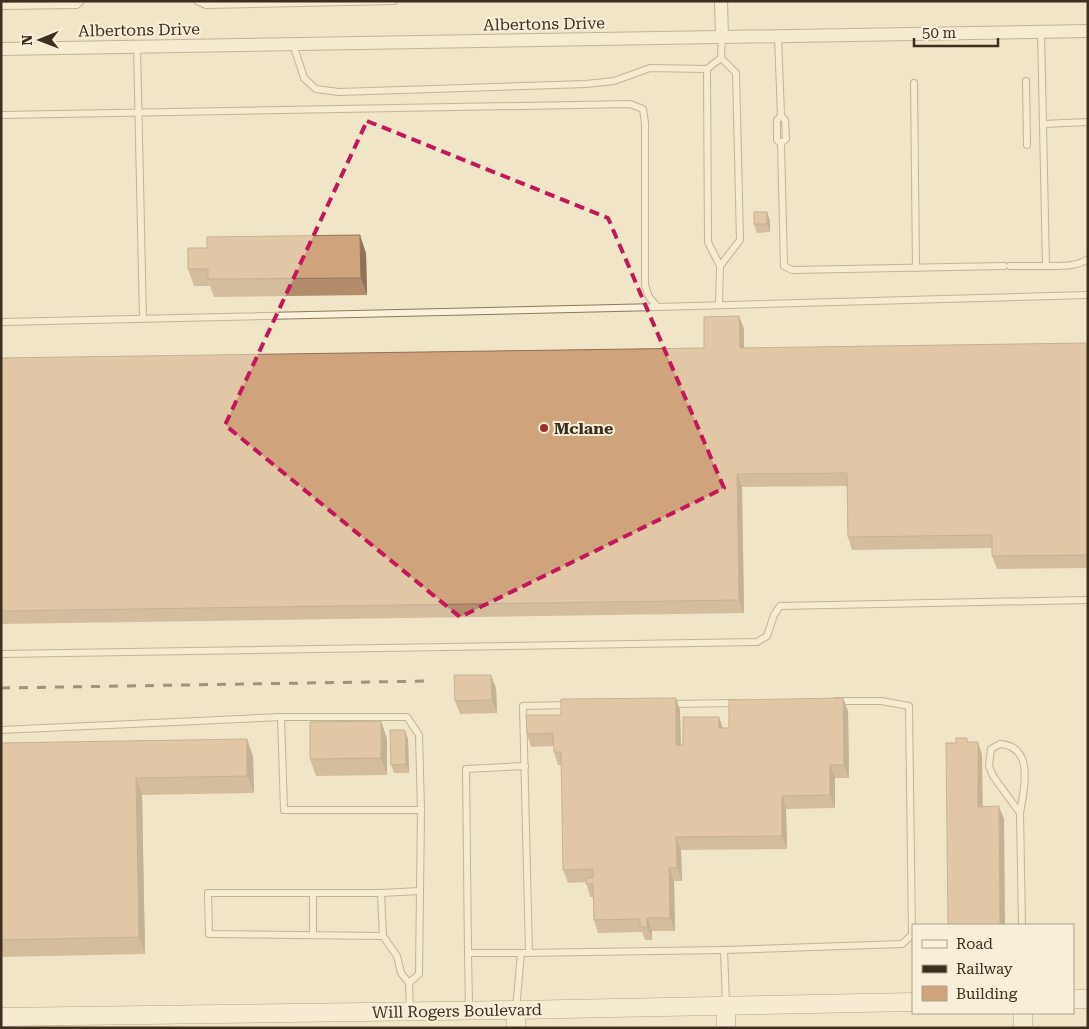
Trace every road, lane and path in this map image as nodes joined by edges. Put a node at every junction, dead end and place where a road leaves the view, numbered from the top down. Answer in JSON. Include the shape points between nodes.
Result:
{"nodes":[{"id":1,"x":81,"y":1,"type":"edge"},
{"id":2,"x":197,"y":1,"type":"edge"},
{"id":3,"x":394,"y":1,"type":"edge"},
{"id":4,"x":721,"y":1,"type":"edge"},
{"id":5,"x":1,"y":6,"type":"edge"},
{"id":6,"x":1088,"y":31,"type":"edge"},
{"id":7,"x":1041,"y":32,"type":"junction"},
{"id":8,"x":778,"y":36,"type":"junction"},
{"id":9,"x":722,"y":37,"type":"junction"},
{"id":10,"x":294,"y":44,"type":"junction"},
{"id":11,"x":137,"y":46,"type":"junction"},
{"id":12,"x":1,"y":49,"type":"edge"},
{"id":13,"x":721,"y":58,"type":"junction"},
{"id":14,"x":707,"y":70,"type":"junction"},
{"id":15,"x":1026,"y":80,"type":"dead end"},
{"id":16,"x":914,"y":83,"type":"dead end"},
{"id":17,"x":138,"y":113,"type":"junction"},
{"id":18,"x":1,"y":115,"type":"edge"},
{"id":19,"x":1088,"y":122,"type":"edge"},
{"id":20,"x":1043,"y":124,"type":"junction"},
{"id":21,"x":1027,"y":145,"type":"dead end"},
{"id":22,"x":1088,"y":259,"type":"edge"},
{"id":23,"x":720,"y":266,"type":"junction"},
{"id":24,"x":1046,"y":266,"type":"junction"},
{"id":25,"x":916,"y":268,"type":"junction"},
{"id":26,"x":1088,"y":295,"type":"edge"},
{"id":27,"x":719,"y":305,"type":"junction"},
{"id":28,"x":658,"y":307,"type":"junction"},
{"id":29,"x":143,"y":319,"type":"junction"},
{"id":30,"x":1,"y":322,"type":"edge"},
{"id":31,"x":1088,"y":600,"type":"edge"},
{"id":32,"x":1,"y":654,"type":"edge"},
{"id":33,"x":831,"y":701,"type":"edge"},
{"id":34,"x":742,"y":703,"type":"edge"},
{"id":35,"x":662,"y":704,"type":"edge"},
{"id":36,"x":573,"y":705,"type":"edge"},
{"id":37,"x":281,"y":717,"type":"junction"},
{"id":38,"x":1,"y":730,"type":"edge"},
{"id":39,"x":525,"y":766,"type":"junction"},
{"id":40,"x":421,"y":810,"type":"junction"},
{"id":41,"x":1020,"y":812,"type":"junction"},
{"id":42,"x":420,"y":892,"type":"junction"},
{"id":43,"x":313,"y":893,"type":"junction"},
{"id":44,"x":381,"y":893,"type":"junction"},
{"id":45,"x":1022,"y":924,"type":"edge"},
{"id":46,"x":313,"y":935,"type":"junction"},
{"id":47,"x":383,"y":936,"type":"junction"},
{"id":48,"x":724,"y":950,"type":"junction"},
{"id":49,"x":468,"y":953,"type":"junction"},
{"id":50,"x":521,"y":953,"type":"junction"},
{"id":51,"x":529,"y":953,"type":"junction"},
{"id":52,"x":409,"y":983,"type":"junction"},
{"id":53,"x":1074,"y":999,"type":"edge"},
{"id":54,"x":1088,"y":999,"type":"edge"},
{"id":55,"x":912,"y":1002,"type":"edge"},
{"id":56,"x":726,"y":1006,"type":"junction"},
{"id":57,"x":516,"y":1010,"type":"junction"},
{"id":58,"x":469,"y":1011,"type":"junction"},
{"id":59,"x":1023,"y":1014,"type":"edge"},
{"id":60,"x":1,"y":1017,"type":"edge"},
{"id":61,"x":267,"y":1020,"type":"edge"},
{"id":62,"x":410,"y":1020,"type":"edge"},
{"id":63,"x":516,"y":1028,"type":"edge"},
{"id":64,"x":726,"y":1028,"type":"edge"},
{"id":65,"x":1023,"y":1028,"type":"edge"}],
"edges":[{"from":1,"to":5,"type":"lane","via":[[77,5]]},
{"from":2,"to":3,"type":"lane","via":[[206,5]]},
{"from":4,"to":9,"type":"street"},
{"from":6,"to":7,"type":"street","name":"Albertons Drive"},
{"from":7,"to":8,"type":"street","name":"Albertons Drive"},
{"from":7,"to":20,"type":"lane"},
{"from":8,"to":9,"type":"street","name":"Albertons Drive"},
{"from":8,"to":25,"type":"lane","via":[[781,116],[777,120],[781,143],[784,266],[792,270]]},
{"from":9,"to":10,"type":"street","name":"Albertons Drive"},
{"from":9,"to":13,"type":"lane"},
{"from":10,"to":11,"type":"street","name":"Albertons Drive"},
{"from":10,"to":14,"type":"lane","via":[[304,78],[316,89],[339,92],[586,84],[614,80],[650,68]]},
{"from":11,"to":12,"type":"street","name":"Albertons Drive"},
{"from":11,"to":17,"type":"lane"},
{"from":13,"to":14,"type":"lane"},
{"from":13,"to":23,"type":"lane","via":[[736,73],[740,240]]},
{"from":14,"to":23,"type":"lane","via":[[708,242]]},
{"from":15,"to":21,"type":"lane"},
{"from":16,"to":25,"type":"lane"},
{"from":17,"to":18,"type":"lane"},
{"from":17,"to":28,"type":"lane","via":[[636,106],[643,109],[645,123],[645,286]]},
{"from":17,"to":29,"type":"lane"},
{"from":19,"to":20,"type":"lane"},
{"from":20,"to":24,"type":"lane"},
{"from":22,"to":24,"type":"lane","via":[[1062,266]]},
{"from":23,"to":27,"type":"lane"},
{"from":24,"to":25,"type":"lane"},
{"from":26,"to":27,"type":"lane"},
{"from":27,"to":28,"type":"lane"},
{"from":28,"to":29,"type":"lane"},
{"from":29,"to":30,"type":"lane"},
{"from":31,"to":32,"type":"lane","via":[[780,606],[767,636],[757,642]]},
{"from":33,"to":48,"type":"lane","via":[[881,701],[909,706],[912,935],[902,944]]},
{"from":34,"to":35,"type":"lane"},
{"from":36,"to":39,"type":"lane","via":[[524,706]]},
{"from":37,"to":38,"type":"lane"},
{"from":37,"to":40,"type":"lane","via":[[407,717],[419,735]]},
{"from":37,"to":40,"type":"lane","via":[[284,810]]},
{"from":39,"to":49,"type":"lane","via":[[466,769]]},
{"from":39,"to":51,"type":"lane"},
{"from":40,"to":42,"type":"lane"},
{"from":41,"to":41,"type":"lane","via":[[1025,781],[1021,755],[1016,749],[1000,744],[991,749],[989,766],[992,776]]},
{"from":41,"to":45,"type":"lane"},
{"from":42,"to":44,"type":"lane"},
{"from":42,"to":52,"type":"lane","via":[[419,974]]},
{"from":43,"to":44,"type":"lane"},
{"from":43,"to":46,"type":"lane"},
{"from":43,"to":46,"type":"lane","via":[[208,893],[209,934]]},
{"from":44,"to":47,"type":"lane"},
{"from":46,"to":47,"type":"lane"},
{"from":47,"to":52,"type":"lane","via":[[397,956],[401,973]]},
{"from":48,"to":51,"type":"lane"},
{"from":48,"to":56,"type":"lane"},
{"from":49,"to":50,"type":"lane"},
{"from":49,"to":58,"type":"lane"},
{"from":50,"to":51,"type":"lane"},
{"from":50,"to":57,"type":"lane"},
{"from":52,"to":62,"type":"lane"},
{"from":53,"to":54,"type":"main road"},
{"from":55,"to":56,"type":"main road","name":"Will Rogers Boulevard"},
{"from":56,"to":57,"type":"main road","name":"Will Rogers Boulevard"},
{"from":56,"to":64,"type":"main road"},
{"from":57,"to":58,"type":"main road","name":"Will Rogers Boulevard"},
{"from":57,"to":63,"type":"main road"},
{"from":58,"to":62,"type":"main road","name":"Will Rogers Boulevard"},
{"from":59,"to":65,"type":"main road"},
{"from":60,"to":61,"type":"main road","name":"Will Rogers Boulevard"},
{"from":61,"to":62,"type":"main road","name":"Will Rogers Boulevard"}]}
